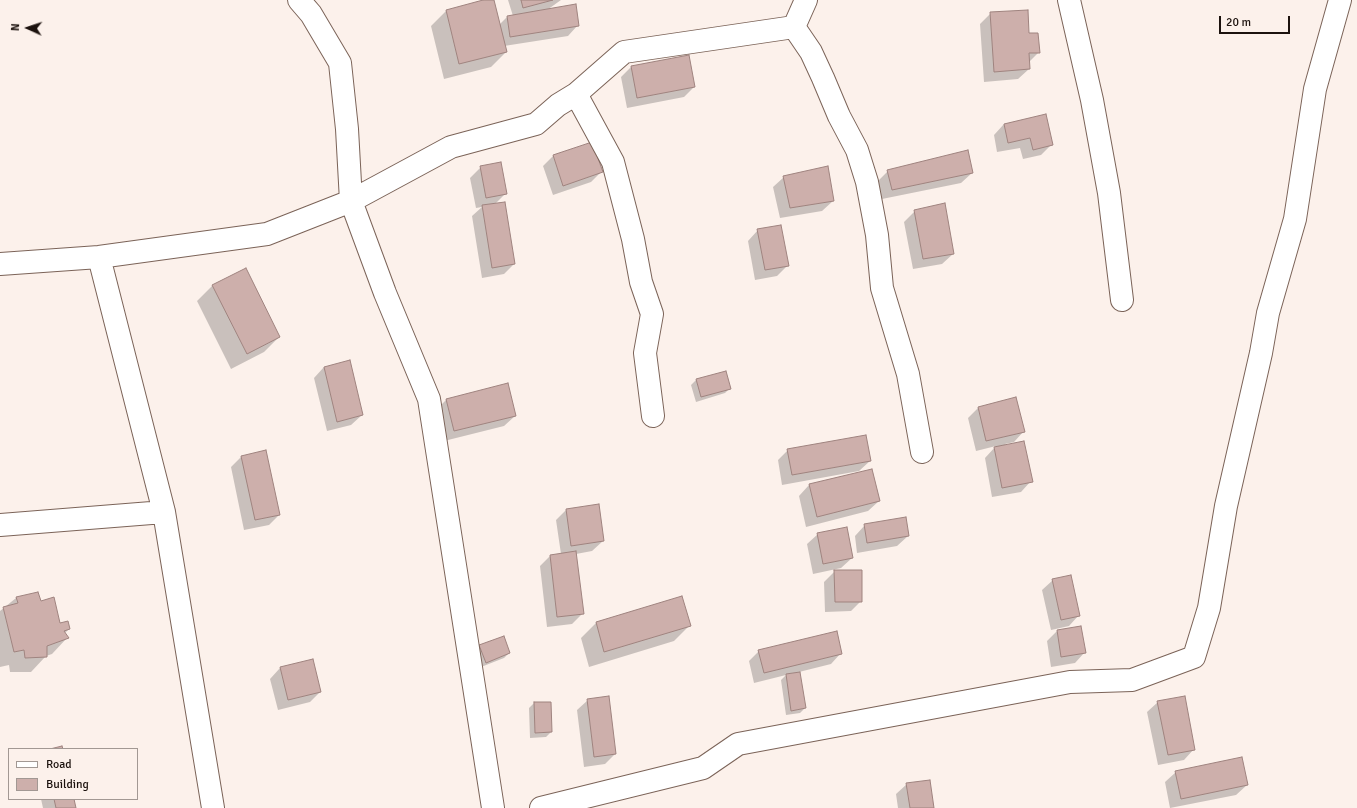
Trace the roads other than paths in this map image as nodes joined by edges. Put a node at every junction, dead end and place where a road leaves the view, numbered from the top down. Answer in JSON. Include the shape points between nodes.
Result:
{"nodes":[{"id":1,"x":299,"y":0,"type":"edge"},
{"id":2,"x":806,"y":0,"type":"edge"},
{"id":3,"x":1069,"y":0,"type":"edge"},
{"id":4,"x":1340,"y":0,"type":"edge"},
{"id":5,"x":794,"y":26,"type":"junction"},
{"id":6,"x":576,"y":94,"type":"junction"},
{"id":7,"x":351,"y":201,"type":"junction"},
{"id":8,"x":98,"y":257,"type":"junction"},
{"id":9,"x":0,"y":264,"type":"edge"},
{"id":10,"x":1122,"y":300,"type":"dead end"},
{"id":11,"x":653,"y":416,"type":"dead end"},
{"id":12,"x":922,"y":452,"type":"dead end"},
{"id":13,"x":164,"y":512,"type":"junction"},
{"id":14,"x":0,"y":525,"type":"edge"},
{"id":15,"x":213,"y":808,"type":"edge"},
{"id":16,"x":493,"y":808,"type":"edge"},
{"id":17,"x":541,"y":808,"type":"edge"}],
"edges":[{"from":1,"to":7,"type":"street","via":[[312,14],[340,64]]},
{"from":2,"to":5,"type":"street"},
{"from":3,"to":10,"type":"street","via":[[1092,100],[1106,177]]},
{"from":4,"to":17,"type":"street","via":[[1315,89],[1295,219],[1268,313],[1226,506],[1209,608],[1194,657],[1132,680],[1070,682],[738,744],[703,768]]},
{"from":5,"to":6,"type":"street","via":[[624,52]]},
{"from":5,"to":12,"type":"street","via":[[824,78],[839,116],[857,150],[867,182],[877,235],[882,288],[908,374]]},
{"from":6,"to":7,"type":"street","via":[[536,124],[451,147]]},
{"from":6,"to":11,"type":"street","via":[[612,162],[633,239],[641,282],[652,314],[645,353]]},
{"from":7,"to":8,"type":"street","via":[[267,234]]},
{"from":7,"to":16,"type":"street","via":[[385,293],[429,399]]},
{"from":8,"to":9,"type":"street"},
{"from":8,"to":13,"type":"street"},
{"from":13,"to":14,"type":"street"},
{"from":13,"to":15,"type":"street"}]}
